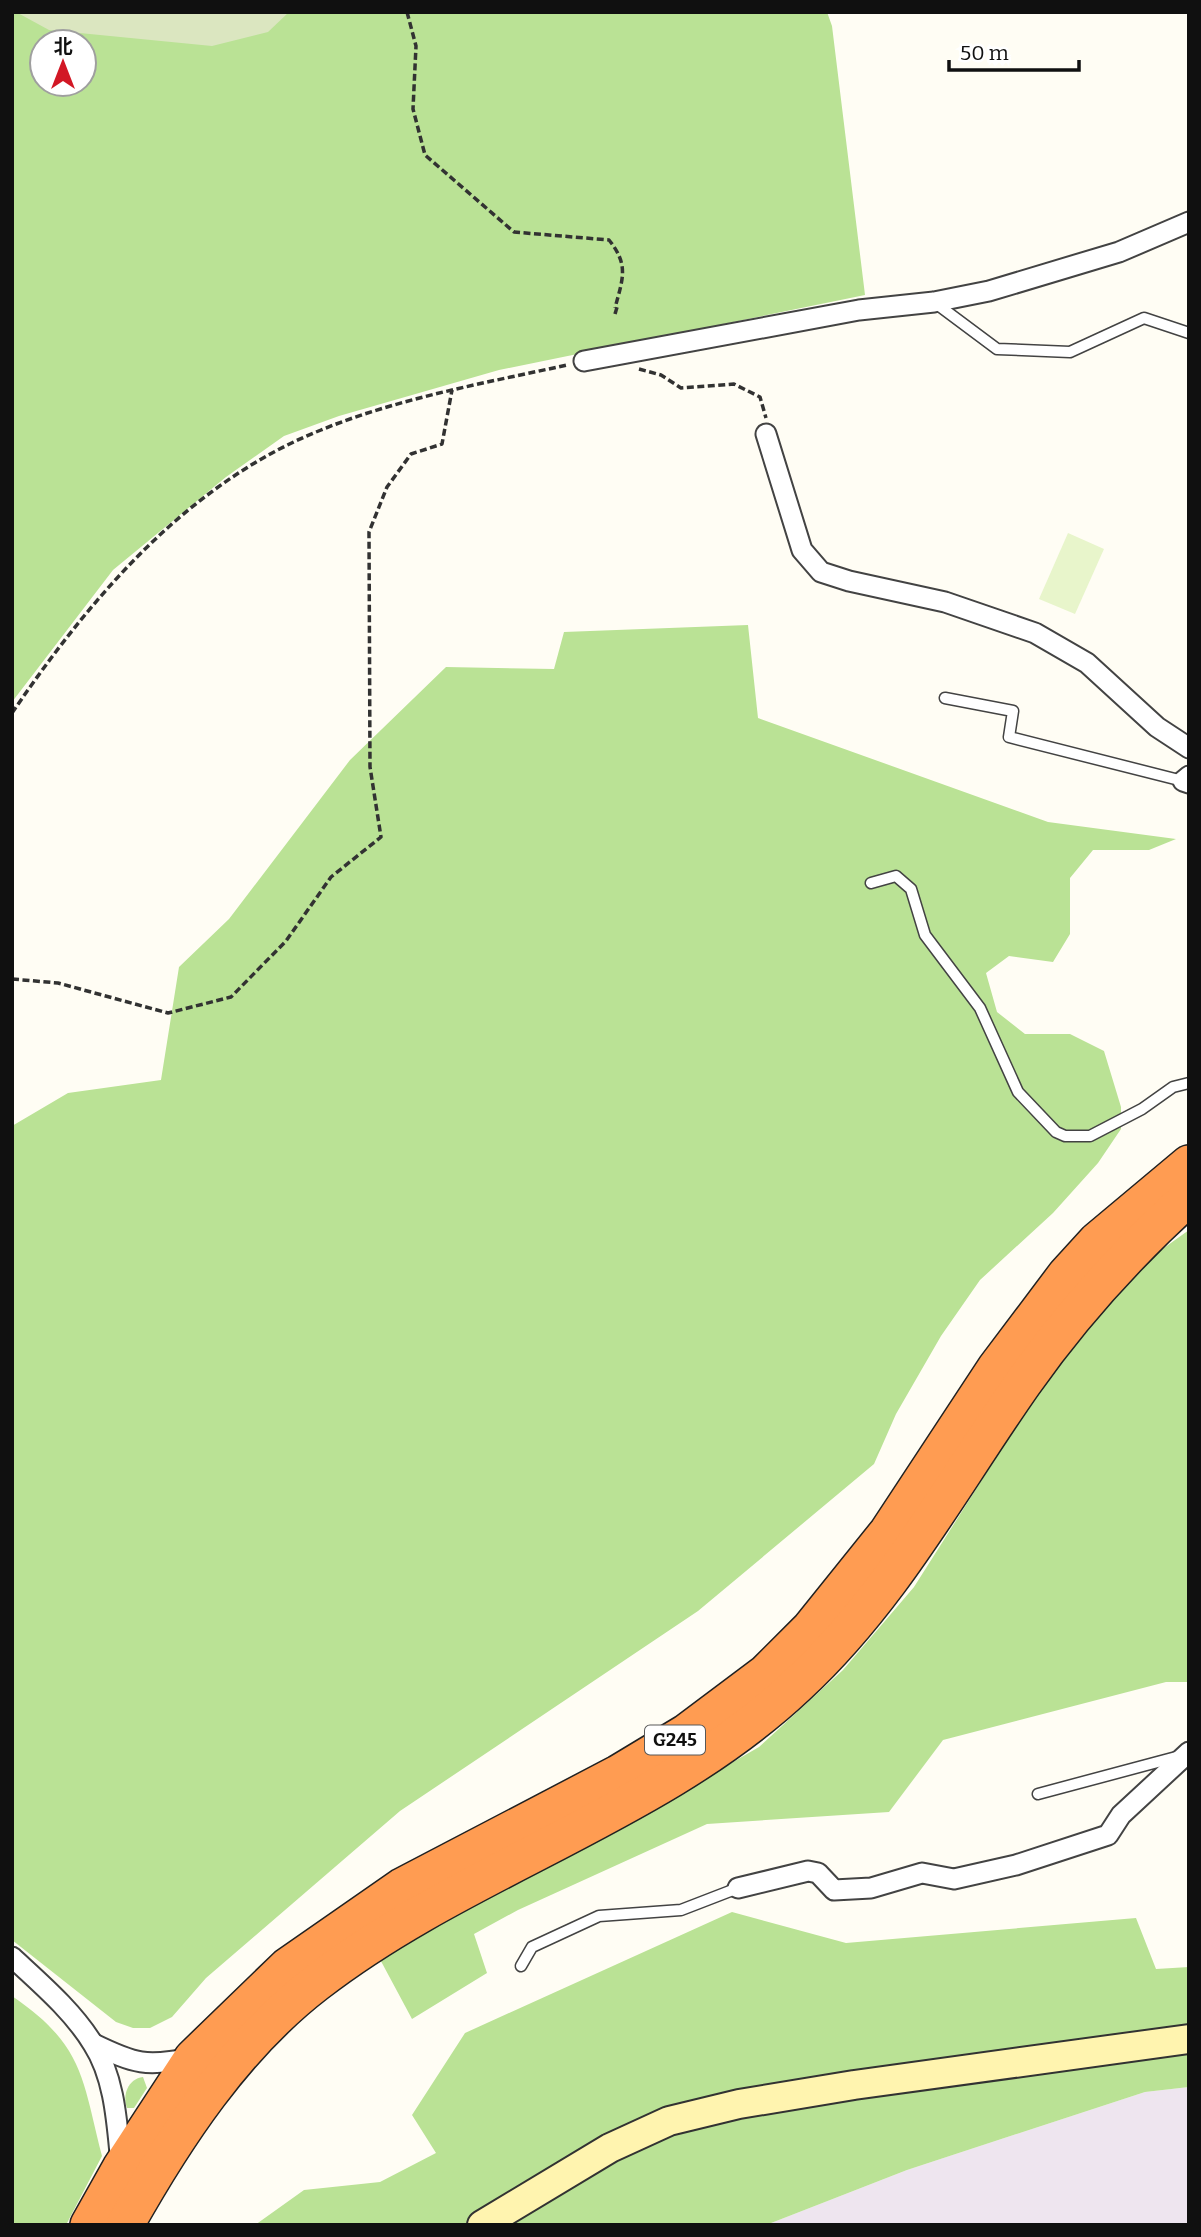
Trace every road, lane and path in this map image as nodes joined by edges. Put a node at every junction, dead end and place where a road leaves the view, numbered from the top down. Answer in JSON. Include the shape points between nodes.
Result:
{"nodes":[{"id":1,"x":407,"y":12,"type":"edge"},
{"id":2,"x":1189,"y":222,"type":"edge"},
{"id":3,"x":617,"y":301,"type":"junction"},
{"id":4,"x":934,"y":302,"type":"junction"},
{"id":5,"x":615,"y":308,"type":"dead end"},
{"id":6,"x":615,"y":314,"type":"dead end"},
{"id":7,"x":1189,"y":333,"type":"edge"},
{"id":8,"x":627,"y":353,"type":"junction"},
{"id":9,"x":584,"y":361,"type":"joint"},
{"id":10,"x":452,"y":390,"type":"junction"},
{"id":11,"x":766,"y":434,"type":"joint"},
{"id":12,"x":945,"y":698,"type":"dead end"},
{"id":13,"x":12,"y":713,"type":"edge"},
{"id":14,"x":1189,"y":748,"type":"edge"},
{"id":15,"x":1187,"y":780,"type":"edge"},
{"id":16,"x":871,"y":883,"type":"dead end"},
{"id":17,"x":12,"y":979,"type":"edge"},
{"id":18,"x":1189,"y":1083,"type":"edge"},
{"id":19,"x":1189,"y":1145,"type":"edge"},
{"id":20,"x":1189,"y":1164,"type":"edge"},
{"id":21,"x":1189,"y":1198,"type":"edge"},
{"id":22,"x":1189,"y":1214,"type":"edge"},
{"id":23,"x":1108,"y":1253,"type":"junction"},
{"id":24,"x":1186,"y":1753,"type":"edge"},
{"id":25,"x":1038,"y":1794,"type":"dead end"},
{"id":26,"x":737,"y":1888,"type":"joint"},
{"id":27,"x":12,"y":1957,"type":"edge"},
{"id":28,"x":521,"y":1966,"type":"dead end"},
{"id":29,"x":1189,"y":2039,"type":"edge"},
{"id":30,"x":94,"y":2044,"type":"junction"},
{"id":31,"x":193,"y":2058,"type":"junction"},
{"id":32,"x":121,"y":2168,"type":"junction"},
{"id":33,"x":89,"y":2225,"type":"edge"},
{"id":34,"x":125,"y":2225,"type":"edge"},
{"id":35,"x":482,"y":2225,"type":"edge"}],
"edges":[{"from":1,"to":3,"type":"path","via":[[416,46],[414,109],[425,155],[514,232],[609,240],[622,256],[624,278]]},
{"from":2,"to":4,"type":"street","via":[[1119,252],[989,291]]},
{"from":3,"to":5,"type":"path"},
{"from":3,"to":6,"type":"path"},
{"from":4,"to":7,"type":"lane","via":[[997,349],[1070,352],[1144,318]]},
{"from":4,"to":8,"type":"street","via":[[859,310]]},
{"from":8,"to":9,"type":"street"},
{"from":8,"to":11,"type":"path","via":[[631,368],[661,375],[681,388],[734,384],[760,397]]},
{"from":9,"to":10,"type":"path"},
{"from":10,"to":13,"type":"path","via":[[319,430],[226,479],[161,534],[107,589]]},
{"from":10,"to":17,"type":"path","via":[[443,444],[411,454],[387,487],[369,532],[370,767],[381,837],[331,877],[286,941],[231,997],[168,1013],[58,984]]},
{"from":11,"to":14,"type":"street","via":[[802,550],[821,572],[946,602],[1035,633],[1087,663],[1157,727]]},
{"from":12,"to":15,"type":"lane","via":[[1013,711],[1009,737]]},
{"from":16,"to":18,"type":"lane","via":[[896,876],[911,889],[925,935],[980,1007],[1018,1092],[1056,1132],[1090,1136],[1173,1087]]},
{"from":19,"to":23,"type":"highway","via":[[1122,1207]]},
{"from":20,"to":23,"type":"highway","number":"G245"},
{"from":21,"to":23,"type":"highway","number":"G245"},
{"from":22,"to":23,"type":"highway"},
{"from":23,"to":31,"type":"highway","number":"G245","via":[[1066,1275],[996,1368],[888,1532],[810,1629],[765,1672],[686,1733],[618,1774],[470,1849],[338,1928],[287,1967]]},
{"from":23,"to":34,"type":"highway","number":"G245","via":[[918,1545],[885,1590],[797,1685],[687,1771],[435,1906],[313,1985],[221,2078]]},
{"from":24,"to":25,"type":"lane"},
{"from":24,"to":26,"type":"street","via":[[1122,1815],[1108,1835],[1016,1865],[954,1879],[922,1873],[849,1890],[834,1890],[818,1873],[801,1871]]},
{"from":26,"to":28,"type":"lane","via":[[681,1910],[599,1916],[532,1947]]},
{"from":27,"to":30,"type":"street"},
{"from":29,"to":35,"type":"main road","via":[[854,2085],[669,2121],[610,2148]]},
{"from":30,"to":31,"type":"street","via":[[130,2062],[157,2064]]},
{"from":30,"to":32,"type":"street","via":[[108,2081]]},
{"from":31,"to":32,"type":"highway","number":"G245"},
{"from":32,"to":33,"type":"highway","number":"G245"}]}
